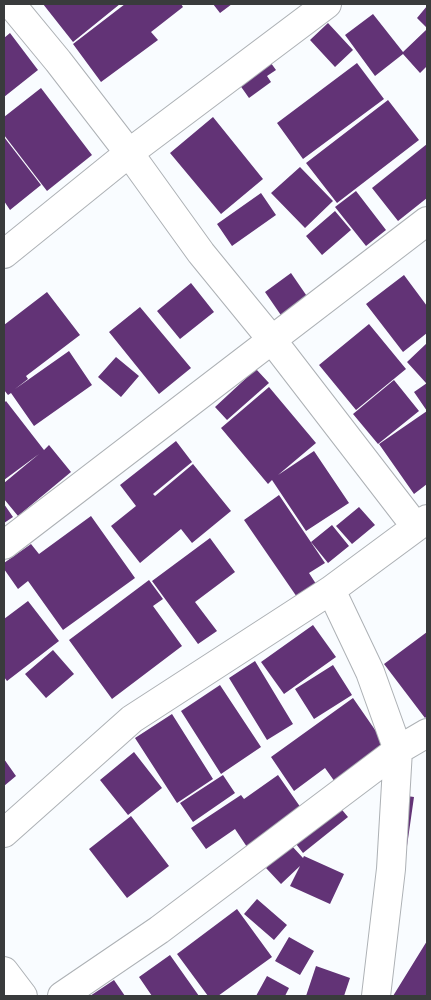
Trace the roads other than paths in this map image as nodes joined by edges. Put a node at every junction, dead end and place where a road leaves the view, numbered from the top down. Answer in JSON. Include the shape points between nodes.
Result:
{"nodes":[{"id":1,"x":11,"y":4,"type":"edge"},
{"id":2,"x":327,"y":4,"type":"edge"},
{"id":3,"x":128,"y":153,"type":"junction"},
{"id":4,"x":427,"y":221,"type":"edge"},
{"id":5,"x":4,"y":254,"type":"edge"},
{"id":6,"x":272,"y":340,"type":"junction"},
{"id":7,"x":421,"y":523,"type":"edge"},
{"id":8,"x":4,"y":545,"type":"edge"},
{"id":9,"x":331,"y":590,"type":"junction"},
{"id":10,"x":427,"y":733,"type":"edge"},
{"id":11,"x":398,"y":750,"type":"junction"},
{"id":12,"x":4,"y":833,"type":"edge"},
{"id":13,"x":4,"y":971,"type":"edge"},
{"id":14,"x":23,"y":996,"type":"edge"},
{"id":15,"x":62,"y":996,"type":"edge"},
{"id":16,"x":376,"y":996,"type":"edge"}],
"edges":[{"from":1,"to":3,"type":"street"},
{"from":2,"to":3,"type":"street"},
{"from":3,"to":5,"type":"street"},
{"from":3,"to":6,"type":"street","via":[[201,253]]},
{"from":4,"to":6,"type":"street"},
{"from":6,"to":7,"type":"street"},
{"from":6,"to":8,"type":"street"},
{"from":7,"to":9,"type":"street"},
{"from":9,"to":11,"type":"street","via":[[370,672]]},
{"from":9,"to":12,"type":"street","via":[[132,719]]},
{"from":10,"to":11,"type":"street"},
{"from":11,"to":15,"type":"street","via":[[159,930]]},
{"from":11,"to":16,"type":"street","via":[[391,868]]},
{"from":13,"to":14,"type":"street"}]}
